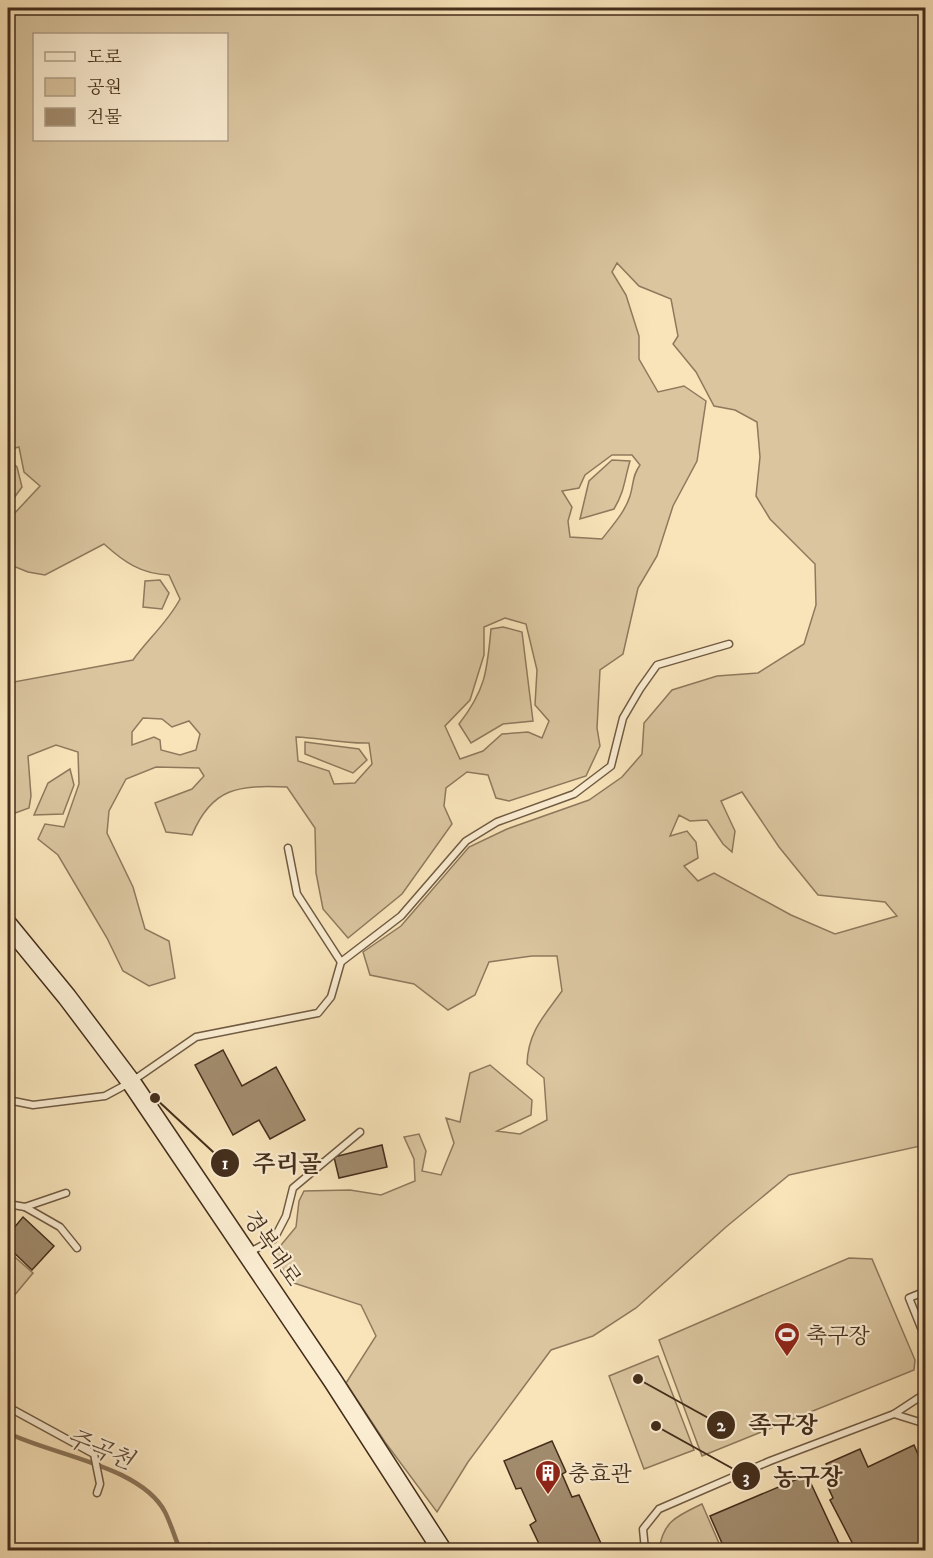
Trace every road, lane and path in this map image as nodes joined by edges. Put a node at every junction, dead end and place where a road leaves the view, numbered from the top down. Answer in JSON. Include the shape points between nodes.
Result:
{"nodes":[{"id":1,"x":729,"y":644,"type":"dead end"},
{"id":2,"x":288,"y":848,"type":"dead end"},
{"id":3,"x":8,"y":926,"type":"edge"},
{"id":4,"x":341,"y":962,"type":"junction"},
{"id":5,"x":131,"y":1082,"type":"junction"},
{"id":6,"x":8,"y":1100,"type":"edge"},
{"id":7,"x":360,"y":1132,"type":"dead end"},
{"id":8,"x":66,"y":1193,"type":"dead end"},
{"id":9,"x":8,"y":1204,"type":"edge"},
{"id":10,"x":25,"y":1207,"type":"junction"},
{"id":11,"x":77,"y":1248,"type":"dead end"},
{"id":12,"x":247,"y":1254,"type":"junction"},
{"id":13,"x":926,"y":1291,"type":"edge"},
{"id":14,"x":926,"y":1340,"type":"edge"},
{"id":15,"x":926,"y":1393,"type":"edge"},
{"id":16,"x":8,"y":1407,"type":"edge"},
{"id":17,"x":894,"y":1414,"type":"junction"},
{"id":18,"x":926,"y":1424,"type":"edge"},
{"id":19,"x":97,"y":1493,"type":"dead end"},
{"id":20,"x":442,"y":1551,"type":"edge"},
{"id":21,"x":645,"y":1551,"type":"edge"}],
"edges":[{"from":1,"to":4,"type":"lane","via":[[657,665],[623,718],[612,766],[574,794],[497,822],[466,841],[401,916]]},
{"from":2,"to":4,"type":"lane","via":[[297,894]]},
{"from":3,"to":5,"type":"street","name":"경복대로"},
{"from":4,"to":5,"type":"lane","via":[[331,998],[318,1013],[196,1037]]},
{"from":5,"to":6,"type":"lane","via":[[105,1096],[67,1102],[33,1105]]},
{"from":5,"to":12,"type":"street","name":"경복대로"},
{"from":7,"to":12,"type":"lane","via":[[293,1188],[286,1216],[274,1239]]},
{"from":8,"to":10,"type":"lane"},
{"from":9,"to":10,"type":"lane"},
{"from":10,"to":11,"type":"lane","via":[[60,1227]]},
{"from":12,"to":20,"type":"street","name":"경복대로"},
{"from":13,"to":14,"type":"lane","via":[[909,1298]]},
{"from":15,"to":17,"type":"lane"},
{"from":16,"to":19,"type":"lane","via":[[94,1454],[100,1484]]},
{"from":17,"to":18,"type":"lane"},
{"from":17,"to":21,"type":"lane","via":[[659,1509],[643,1529]]}]}
